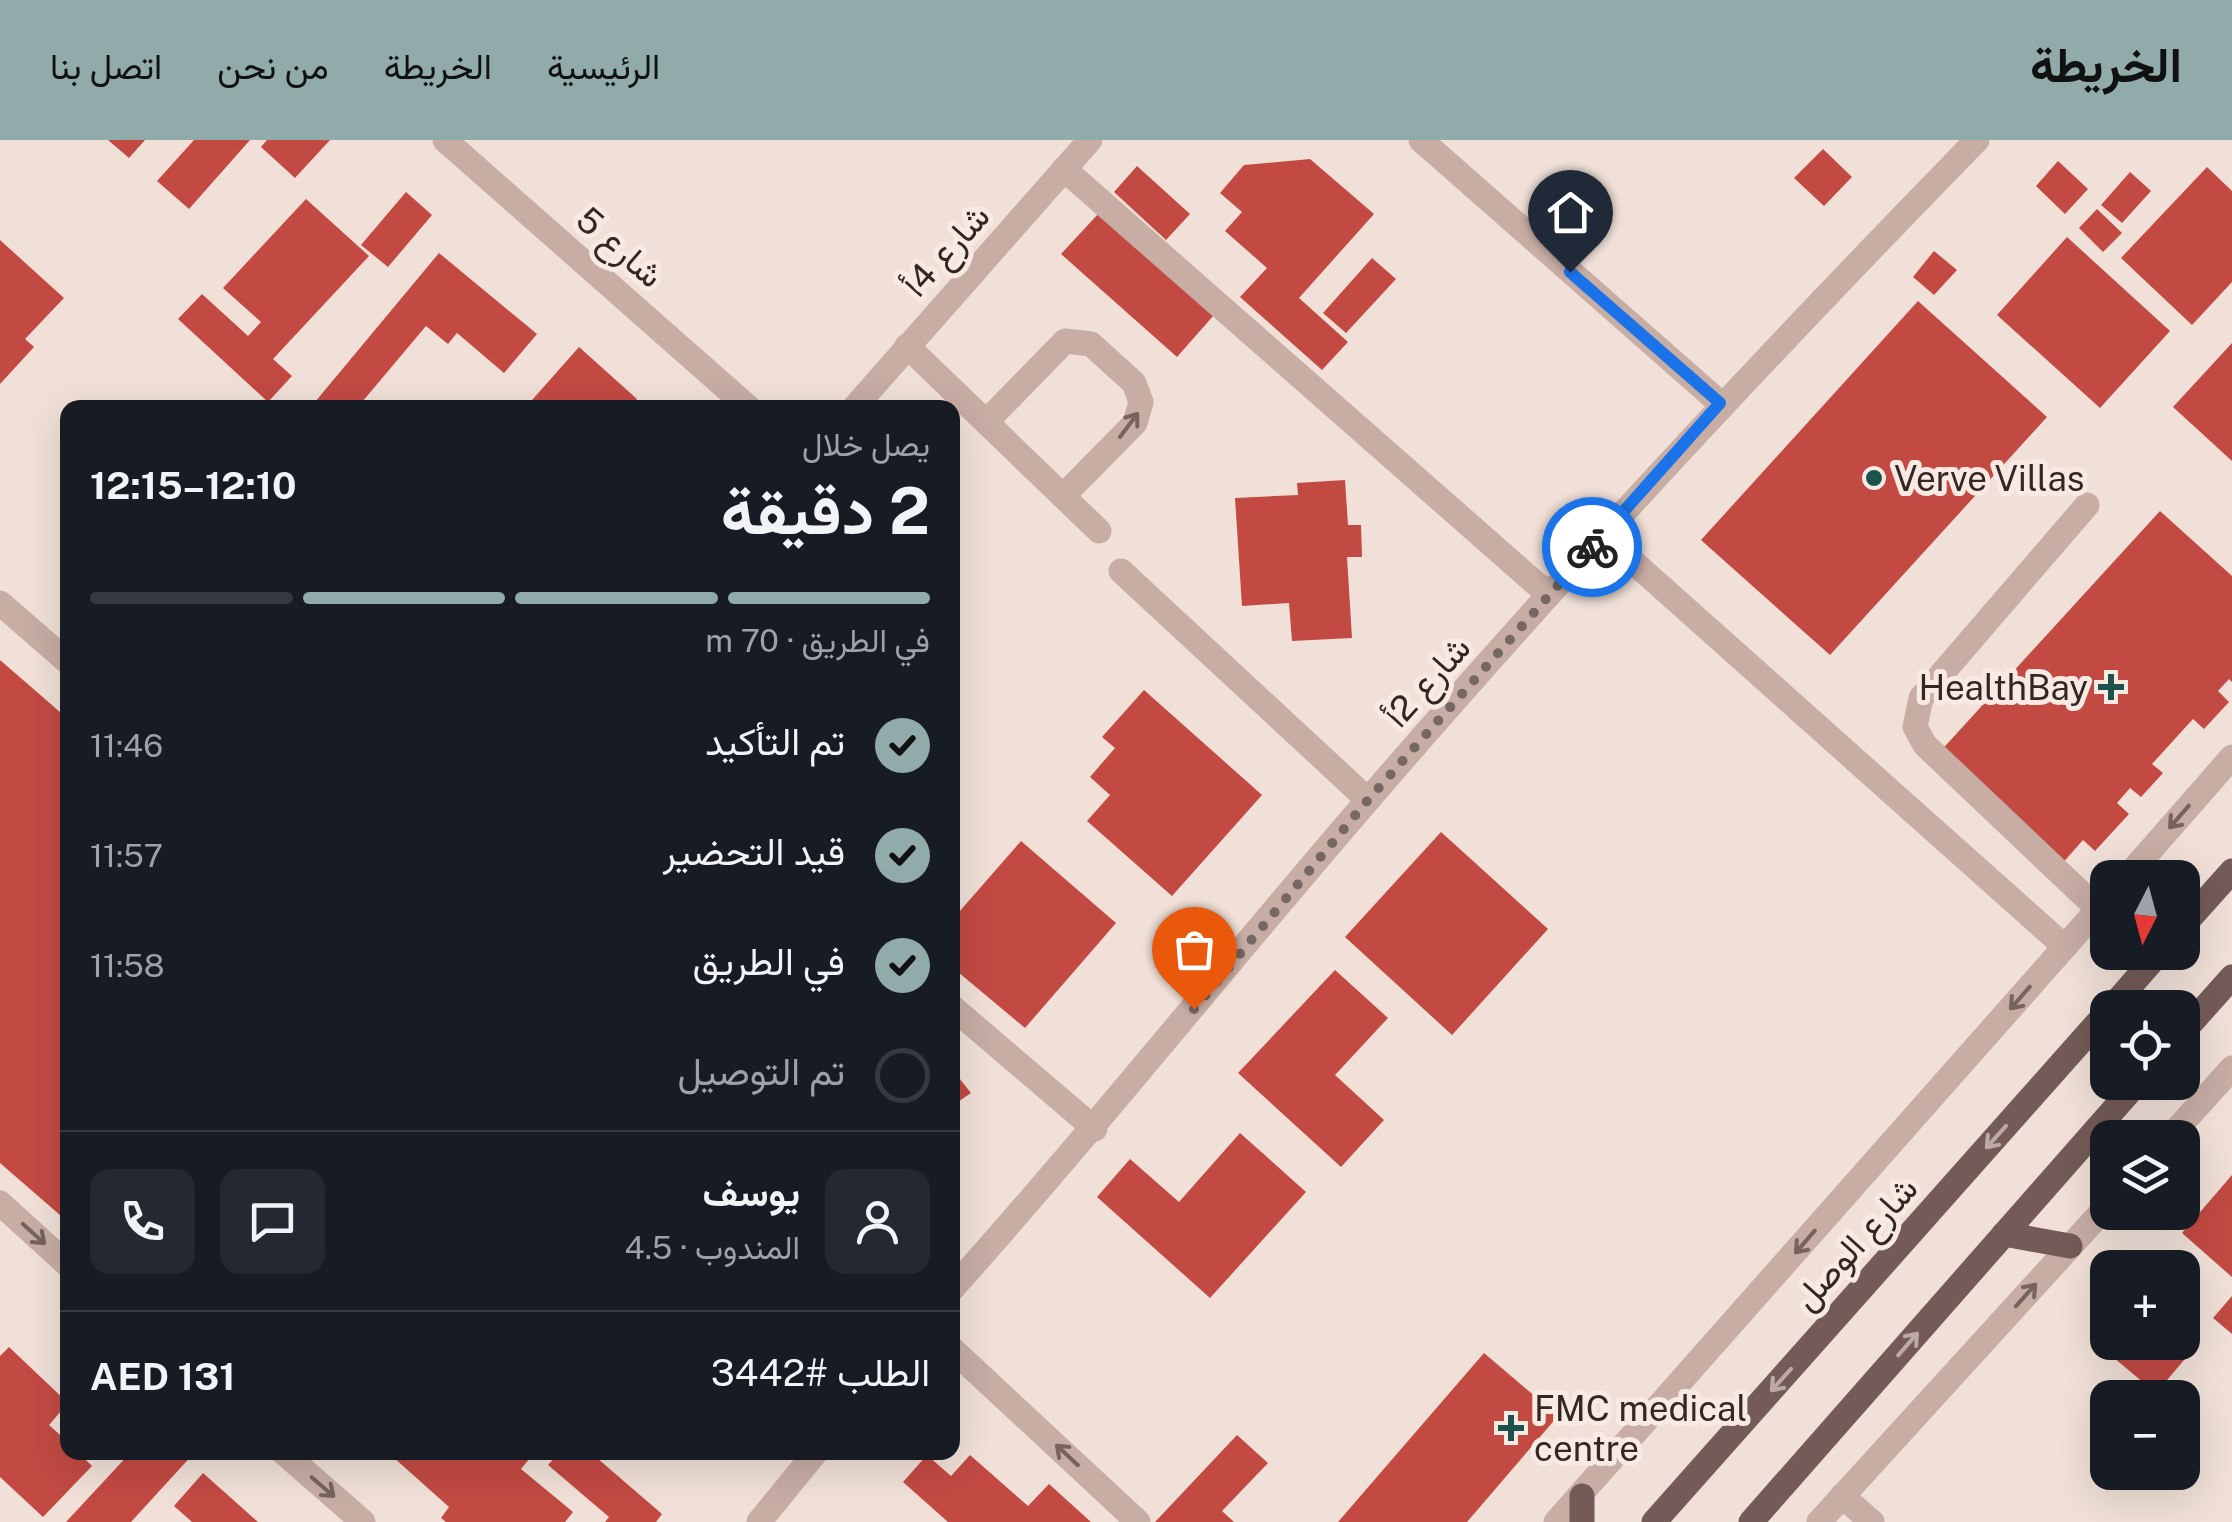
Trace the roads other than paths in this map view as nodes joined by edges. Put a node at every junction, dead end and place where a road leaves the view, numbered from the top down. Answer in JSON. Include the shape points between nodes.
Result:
{"nodes":[{"id":1,"x":445,"y":140,"type":"edge"},
{"id":2,"x":1090,"y":140,"type":"edge"},
{"id":3,"x":1421,"y":140,"type":"edge"},
{"id":4,"x":1977,"y":140,"type":"edge"},
{"id":5,"x":1064,"y":169,"type":"junction"},
{"id":6,"x":908,"y":346,"type":"junction"},
{"id":7,"x":740,"y":400,"type":"edge"},
{"id":8,"x":861,"y":400,"type":"edge"},
{"id":9,"x":1720,"y":403,"type":"junction"},
{"id":10,"x":986,"y":422,"type":"junction"},
{"id":11,"x":1063,"y":496,"type":"junction"},
{"id":12,"x":2087,"y":505,"type":"dead end"},
{"id":13,"x":1099,"y":530,"type":"dead end"},
{"id":14,"x":1603,"y":535,"type":"junction"},
{"id":15,"x":1121,"y":571,"type":"dead end"},
{"id":16,"x":1549,"y":596,"type":"junction"},
{"id":17,"x":0,"y":603,"type":"edge"},
{"id":18,"x":60,"y":655,"type":"edge"},
{"id":19,"x":2232,"y":757,"type":"edge"},
{"id":20,"x":1368,"y":800,"type":"junction"},
{"id":21,"x":2142,"y":860,"type":"edge"},
{"id":22,"x":2232,"y":871,"type":"edge"},
{"id":23,"x":2090,"y":892,"type":"edge"},
{"id":24,"x":2200,"y":907,"type":"edge"},
{"id":25,"x":2090,"y":918,"type":"edge"},
{"id":26,"x":2065,"y":946,"type":"junction"},
{"id":27,"x":2144,"y":970,"type":"edge"},
{"id":28,"x":2232,"y":977,"type":"edge"},
{"id":29,"x":2127,"y":990,"type":"edge"},
{"id":30,"x":2200,"y":1013,"type":"edge"},
{"id":31,"x":960,"y":1014,"type":"edge"},
{"id":32,"x":2090,"y":1031,"type":"edge"},
{"id":33,"x":2232,"y":1068,"type":"edge"},
{"id":34,"x":2122,"y":1100,"type":"edge"},
{"id":35,"x":2185,"y":1120,"type":"edge"},
{"id":36,"x":1095,"y":1128,"type":"junction"},
{"id":37,"x":0,"y":1203,"type":"edge"},
{"id":38,"x":2090,"y":1224,"type":"edge"},
{"id":39,"x":2004,"y":1234,"type":"junction"},
{"id":40,"x":2070,"y":1246,"type":"junction"},
{"id":41,"x":60,"y":1257,"type":"edge"},
{"id":42,"x":960,"y":1280,"type":"edge"},
{"id":43,"x":960,"y":1356,"type":"edge"},
{"id":44,"x":292,"y":1460,"type":"edge"},
{"id":45,"x":810,"y":1460,"type":"edge"},
{"id":46,"x":1582,"y":1496,"type":"junction"},
{"id":47,"x":1842,"y":1496,"type":"junction"},
{"id":48,"x":364,"y":1522,"type":"edge"},
{"id":49,"x":760,"y":1522,"type":"edge"},
{"id":50,"x":1138,"y":1522,"type":"edge"},
{"id":51,"x":1556,"y":1522,"type":"edge"},
{"id":52,"x":1582,"y":1522,"type":"edge"},
{"id":53,"x":1654,"y":1522,"type":"edge"},
{"id":54,"x":1751,"y":1522,"type":"edge"},
{"id":55,"x":1819,"y":1522,"type":"edge"},
{"id":56,"x":1872,"y":1522,"type":"edge"}],
"edges":[{"from":1,"to":7,"type":"street","name":"شارع 5"},
{"from":2,"to":5,"type":"street","name":"شارع 4أ"},
{"from":3,"to":9,"type":"street"},
{"from":4,"to":9,"type":"street","name":"شارع 2أ"},
{"from":5,"to":6,"type":"street","name":"شارع 4أ"},
{"from":5,"to":16,"type":"street"},
{"from":6,"to":8,"type":"street","name":"شارع 4أ"},
{"from":6,"to":10,"type":"street"},
{"from":9,"to":14,"type":"street","name":"شارع 2أ"},
{"from":10,"to":11,"type":"street"},
{"from":11,"to":10,"type":"street","one_way":true,"via":[[1135,423],[1141,402],[1134,383],[1091,344],[1065,341]]},
{"from":11,"to":13,"type":"street"},
{"from":12,"to":23,"type":"street","via":[[1921,698],[1914,718],[1924,745]]},
{"from":14,"to":16,"type":"street","name":"شارع 2أ"},
{"from":14,"to":26,"type":"street"},
{"from":15,"to":20,"type":"street"},
{"from":16,"to":20,"type":"street","name":"شارع 2أ"},
{"from":17,"to":18,"type":"street"},
{"from":19,"to":21,"type":"street","one_way":true},
{"from":20,"to":36,"type":"street","name":"شارع 2أ"},
{"from":22,"to":24,"type":"main road"},
{"from":25,"to":26,"type":"street"},
{"from":26,"to":46,"type":"street","one_way":true},
{"from":27,"to":29,"type":"main road","name":"شارع الوصل"},
{"from":28,"to":30,"type":"main road"},
{"from":31,"to":36,"type":"street"},
{"from":32,"to":53,"type":"main road","name":"شارع الوصل","one_way":true},
{"from":33,"to":35,"type":"street"},
{"from":34,"to":39,"type":"main road"},
{"from":36,"to":42,"type":"street","name":"شارع 2أ"},
{"from":37,"to":41,"type":"street","one_way":true},
{"from":38,"to":40,"type":"street"},
{"from":39,"to":40,"type":"main road"},
{"from":54,"to":39,"type":"main road","one_way":true},
{"from":47,"to":40,"type":"street","one_way":true},
{"from":50,"to":43,"type":"street","one_way":true},
{"from":44,"to":48,"type":"street","one_way":true},
{"from":45,"to":49,"type":"street"},
{"from":46,"to":51,"type":"street"},
{"from":46,"to":52,"type":"main road"},
{"from":47,"to":55,"type":"street"},
{"from":47,"to":56,"type":"street"}]}
